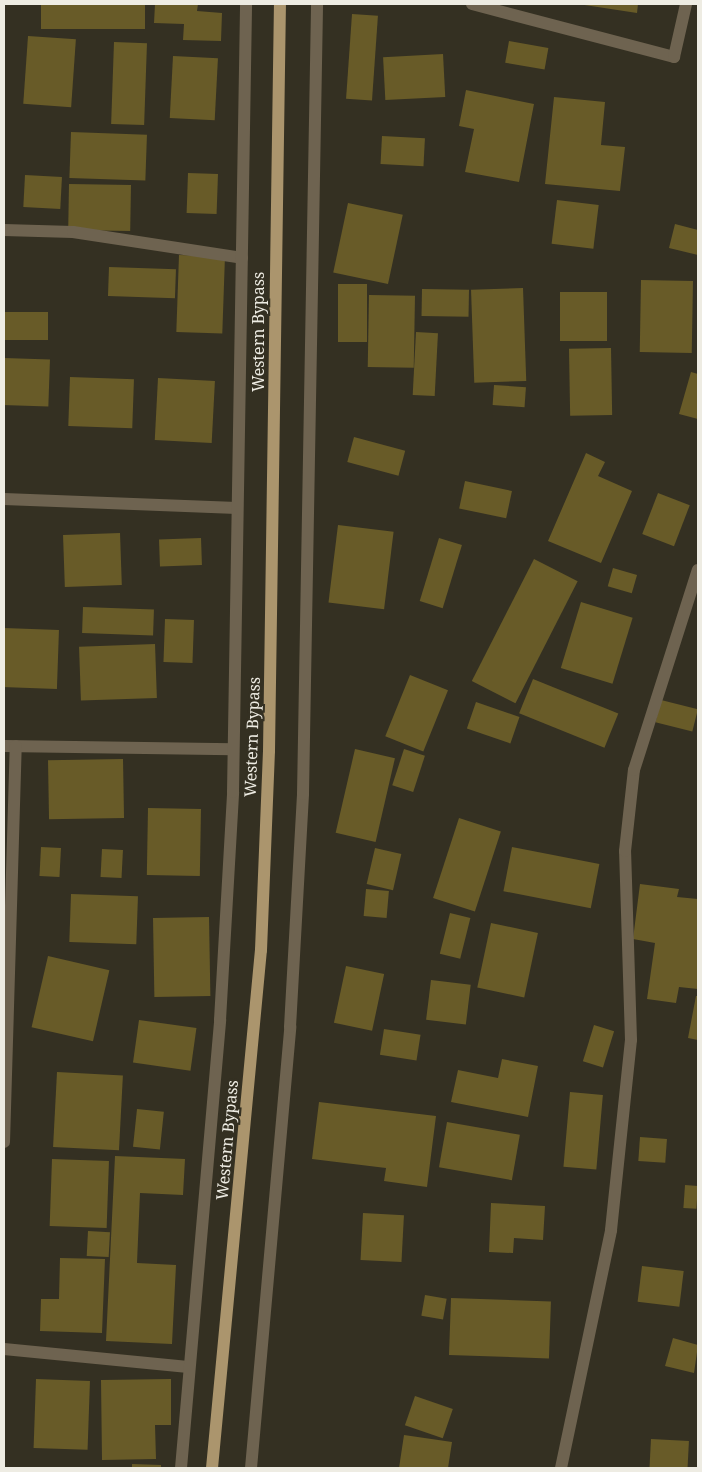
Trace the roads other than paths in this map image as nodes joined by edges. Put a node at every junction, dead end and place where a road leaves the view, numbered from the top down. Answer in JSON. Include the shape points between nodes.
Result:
{"nodes":[{"id":1,"x":246,"y":4,"type":"edge"},
{"id":2,"x":280,"y":4,"type":"edge"},
{"id":3,"x":316,"y":4,"type":"edge"},
{"id":4,"x":472,"y":4,"type":"edge"},
{"id":5,"x":686,"y":4,"type":"edge"},
{"id":6,"x":4,"y":230,"type":"edge"},
{"id":7,"x":242,"y":258,"type":"junction"},
{"id":8,"x":4,"y":498,"type":"edge"},
{"id":9,"x":237,"y":508,"type":"junction"},
{"id":10,"x":698,"y":570,"type":"edge"},
{"id":11,"x":10,"y":746,"type":"edge"},
{"id":12,"x":232,"y":750,"type":"junction"},
{"id":13,"x":4,"y":1141,"type":"edge"},
{"id":14,"x":4,"y":1349,"type":"edge"},
{"id":15,"x":188,"y":1367,"type":"junction"},
{"id":16,"x":180,"y":1468,"type":"edge"},
{"id":17,"x":212,"y":1468,"type":"edge"},
{"id":18,"x":251,"y":1468,"type":"edge"},
{"id":19,"x":560,"y":1468,"type":"edge"}],
"edges":[{"from":1,"to":7,"type":"street"},
{"from":2,"to":17,"type":"main road","name":"Western Bypass","via":[[269,751],[260,950]]},
{"from":3,"to":18,"type":"street","via":[[302,794],[290,1026]]},
{"from":4,"to":5,"type":"street","via":[[674,57]]},
{"from":6,"to":7,"type":"street","via":[[73,232]]},
{"from":7,"to":9,"type":"street"},
{"from":8,"to":9,"type":"street"},
{"from":9,"to":12,"type":"street"},
{"from":10,"to":19,"type":"street","via":[[634,770],[625,850],[631,1040],[611,1230]]},
{"from":11,"to":12,"type":"street"},
{"from":11,"to":13,"type":"street"},
{"from":12,"to":15,"type":"street","via":[[220,1020]]},
{"from":14,"to":15,"type":"street"},
{"from":15,"to":16,"type":"street"}]}
